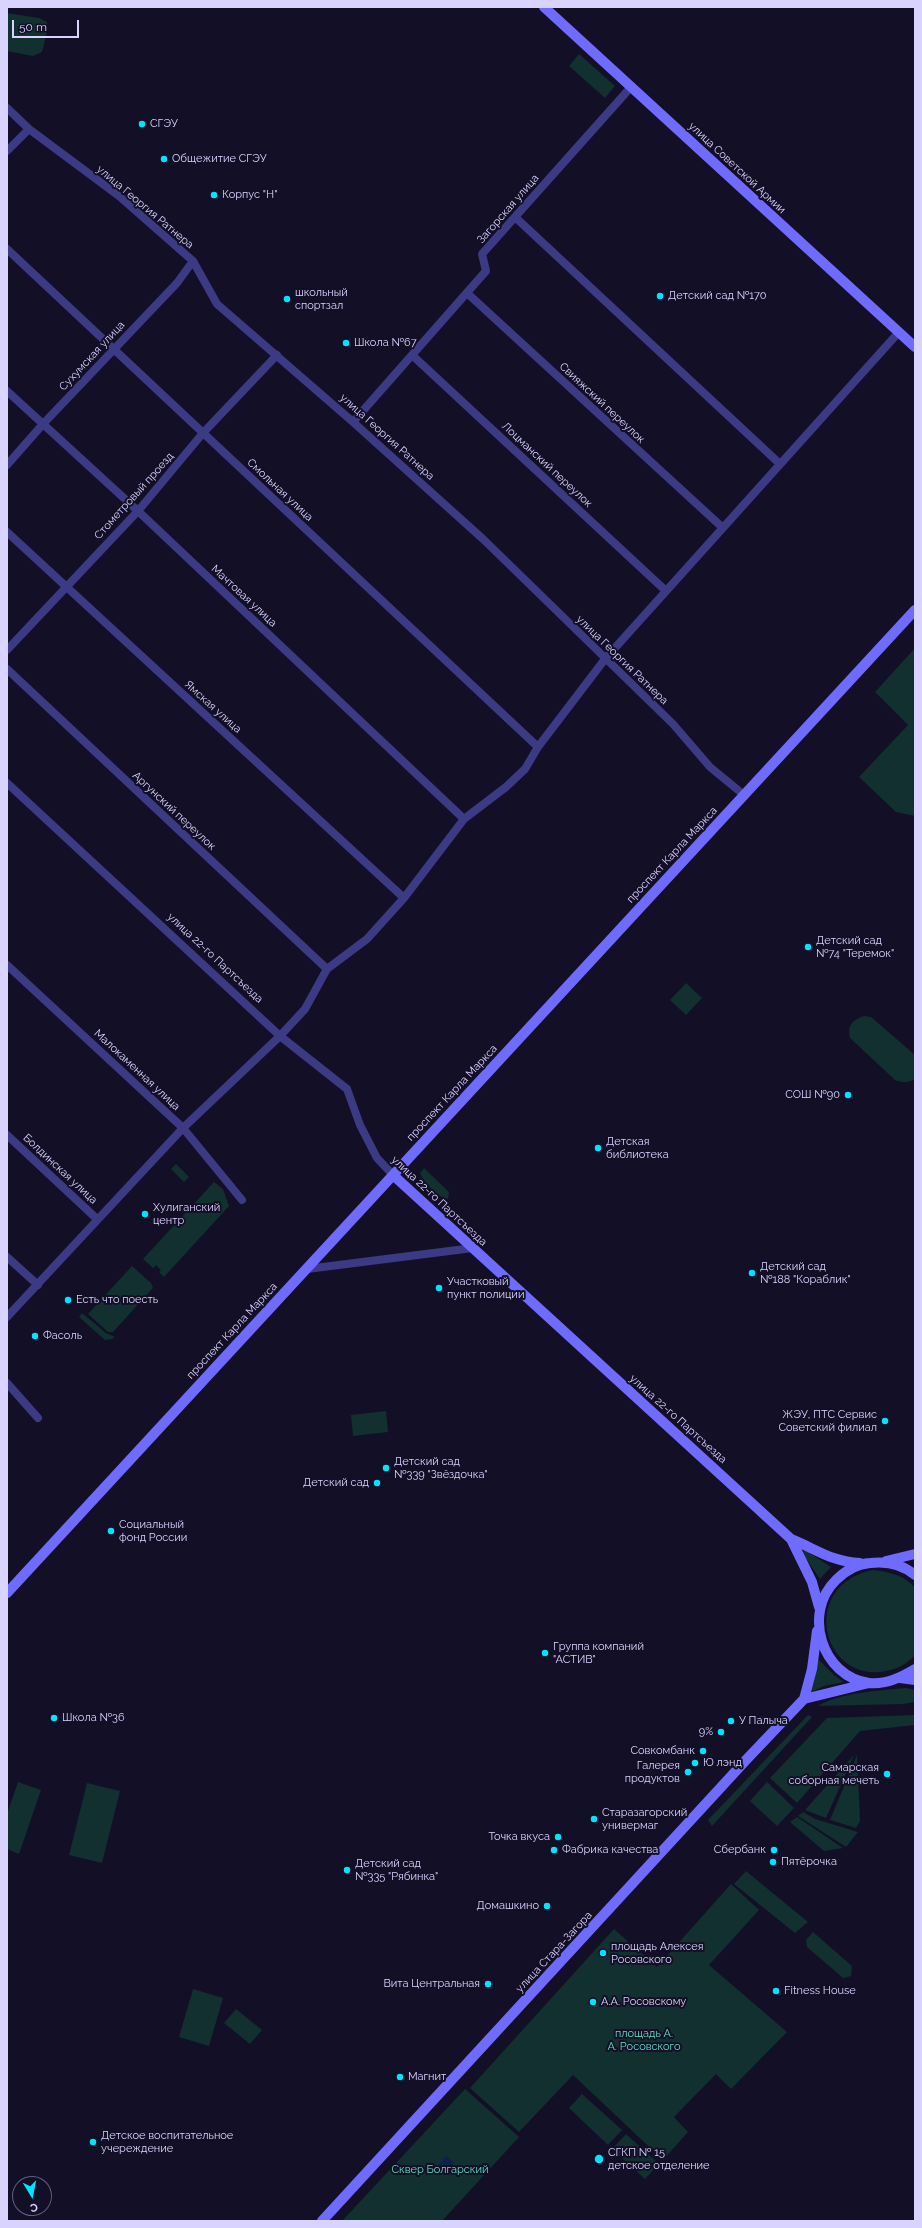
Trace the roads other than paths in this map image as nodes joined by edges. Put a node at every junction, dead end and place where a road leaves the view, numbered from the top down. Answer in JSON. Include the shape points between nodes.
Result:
{"nodes":[{"id":1,"x":544,"y":7,"type":"edge"},
{"id":2,"x":631,"y":87,"type":"junction"},
{"id":3,"x":7,"y":108,"type":"edge"},
{"id":4,"x":29,"y":129,"type":"junction"},
{"id":5,"x":7,"y":152,"type":"edge"},
{"id":6,"x":515,"y":217,"type":"junction"},
{"id":7,"x":7,"y":249,"type":"edge"},
{"id":8,"x":193,"y":262,"type":"junction"},
{"id":9,"x":467,"y":293,"type":"junction"},
{"id":10,"x":899,"y":332,"type":"junction"},
{"id":11,"x":915,"y":347,"type":"edge"},
{"id":12,"x":114,"y":348,"type":"junction"},
{"id":13,"x":277,"y":355,"type":"junction"},
{"id":14,"x":412,"y":355,"type":"junction"},
{"id":15,"x":7,"y":391,"type":"edge"},
{"id":16,"x":353,"y":422,"type":"junction"},
{"id":17,"x":43,"y":424,"type":"junction"},
{"id":18,"x":204,"y":433,"type":"junction"},
{"id":19,"x":780,"y":464,"type":"junction"},
{"id":20,"x":7,"y":465,"type":"edge"},
{"id":21,"x":138,"y":511,"type":"junction"},
{"id":22,"x":722,"y":528,"type":"junction"},
{"id":23,"x":7,"y":532,"type":"edge"},
{"id":24,"x":65,"y":587,"type":"junction"},
{"id":25,"x":666,"y":591,"type":"junction"},
{"id":26,"x":915,"y":610,"type":"edge"},
{"id":27,"x":7,"y":650,"type":"edge"},
{"id":28,"x":605,"y":659,"type":"junction"},
{"id":29,"x":7,"y":669,"type":"edge"},
{"id":30,"x":538,"y":747,"type":"junction"},
{"id":31,"x":7,"y":783,"type":"edge"},
{"id":32,"x":744,"y":795,"type":"junction"},
{"id":33,"x":464,"y":819,"type":"junction"},
{"id":34,"x":404,"y":898,"type":"junction"},
{"id":35,"x":7,"y":965,"type":"edge"},
{"id":36,"x":327,"y":969,"type":"junction"},
{"id":37,"x":280,"y":1036,"type":"junction"},
{"id":38,"x":183,"y":1128,"type":"junction"},
{"id":39,"x":7,"y":1135,"type":"edge"},
{"id":40,"x":393,"y":1175,"type":"junction"},
{"id":41,"x":242,"y":1200,"type":"dead end"},
{"id":42,"x":97,"y":1219,"type":"junction"},
{"id":43,"x":473,"y":1248,"type":"junction"},
{"id":44,"x":7,"y":1257,"type":"edge"},
{"id":45,"x":306,"y":1269,"type":"junction"},
{"id":46,"x":38,"y":1285,"type":"junction"},
{"id":47,"x":7,"y":1317,"type":"edge"},
{"id":48,"x":7,"y":1383,"type":"edge"},
{"id":49,"x":38,"y":1418,"type":"dead end"},
{"id":50,"x":790,"y":1539,"type":"junction"},
{"id":51,"x":915,"y":1554,"type":"edge"},
{"id":52,"x":885,"y":1561,"type":"junction"},
{"id":53,"x":860,"y":1564,"type":"junction"},
{"id":54,"x":915,"y":1575,"type":"edge"},
{"id":55,"x":7,"y":1593,"type":"edge"},
{"id":56,"x":819,"y":1607,"type":"junction"},
{"id":57,"x":818,"y":1627,"type":"junction"},
{"id":58,"x":915,"y":1669,"type":"edge"},
{"id":59,"x":900,"y":1678,"type":"junction"},
{"id":60,"x":915,"y":1680,"type":"edge"},
{"id":61,"x":869,"y":1683,"type":"junction"},
{"id":62,"x":804,"y":1699,"type":"junction"},
{"id":63,"x":322,"y":2221,"type":"edge"}],
"edges":[{"from":1,"to":2,"type":"street","name":"улица Советской Армии"},
{"from":2,"to":6,"type":"street","name":"Загорская улица"},
{"from":2,"to":10,"type":"street","name":"улица Советской Армии"},
{"from":3,"to":4,"type":"street","name":"улица Георгия Ратнера"},
{"from":4,"to":5,"type":"street"},
{"from":4,"to":8,"type":"street","name":"улица Георгия Ратнера","via":[[119,196]]},
{"from":6,"to":9,"type":"street","name":"Загорская улица","via":[[482,254],[486,271]]},
{"from":6,"to":19,"type":"street"},
{"from":7,"to":12,"type":"street","name":"Смольная улица"},
{"from":8,"to":12,"type":"street","name":"Сухумская улица","via":[[177,283]]},
{"from":8,"to":13,"type":"street","name":"улица Георгия Ратнера","via":[[217,304]]},
{"from":9,"to":14,"type":"street","name":"Загорская улица"},
{"from":9,"to":22,"type":"street","name":"Свияжский переулок"},
{"from":10,"to":11,"type":"street","name":"улица Советской Армии"},
{"from":10,"to":19,"type":"street"},
{"from":12,"to":17,"type":"street","name":"Сухумская улица"},
{"from":12,"to":18,"type":"street","name":"Смольная улица"},
{"from":13,"to":16,"type":"street","name":"улица Георгия Ратнера"},
{"from":13,"to":18,"type":"street","name":"Стометровый проезд"},
{"from":14,"to":16,"type":"street","name":"Загорская улица"},
{"from":14,"to":25,"type":"street","name":"Лоцманский переулок"},
{"from":15,"to":17,"type":"street","name":"Мачтовая улица"},
{"from":16,"to":28,"type":"street","name":"улица Георгия Ратнера","via":[[483,539]]},
{"from":17,"to":20,"type":"street","name":"Сухумская улица"},
{"from":17,"to":21,"type":"street","name":"Мачтовая улица"},
{"from":18,"to":21,"type":"street","name":"Стометровый проезд"},
{"from":18,"to":30,"type":"street","name":"Смольная улица"},
{"from":19,"to":22,"type":"street"},
{"from":21,"to":24,"type":"street","name":"Стометровый проезд"},
{"from":21,"to":33,"type":"street","name":"Мачтовая улица"},
{"from":22,"to":25,"type":"street"},
{"from":23,"to":24,"type":"street","name":"Ямская улица"},
{"from":24,"to":27,"type":"street","name":"Стометровый проезд"},
{"from":24,"to":34,"type":"street","name":"Ямская улица"},
{"from":25,"to":28,"type":"street"},
{"from":26,"to":32,"type":"street","name":"проспект Карла Маркса"},
{"from":28,"to":30,"type":"street"},
{"from":28,"to":32,"type":"street","name":"улица Георгия Ратнера","via":[[673,724],[710,766]]},
{"from":29,"to":36,"type":"street","name":"Аргунский переулок"},
{"from":30,"to":33,"type":"street","via":[[525,769]]},
{"from":31,"to":37,"type":"street","name":"улица 22-го Партсъезда"},
{"from":32,"to":40,"type":"street","name":"проспект Карла Маркса"},
{"from":33,"to":34,"type":"street"},
{"from":34,"to":36,"type":"street","via":[[367,939]]},
{"from":35,"to":38,"type":"street","name":"Малокаменная улица"},
{"from":36,"to":37,"type":"street","via":[[305,1009]]},
{"from":37,"to":38,"type":"street"},
{"from":37,"to":40,"type":"street","name":"улица 22-го Партсъезда","via":[[347,1089],[360,1125],[377,1158]]},
{"from":38,"to":41,"type":"street","name":"Малокаменная улица"},
{"from":38,"to":42,"type":"street"},
{"from":39,"to":42,"type":"street","name":"Болдинская улица"},
{"from":40,"to":43,"type":"street","name":"улица 22-го Партсъезда"},
{"from":40,"to":45,"type":"street","name":"проспект Карла Маркса"},
{"from":42,"to":46,"type":"street"},
{"from":43,"to":45,"type":"street"},
{"from":43,"to":50,"type":"street","name":"улица 22-го Партсъезда"},
{"from":44,"to":46,"type":"street"},
{"from":45,"to":55,"type":"street","name":"проспект Карла Маркса"},
{"from":46,"to":47,"type":"street"},
{"from":48,"to":49,"type":"street"},
{"from":50,"to":53,"type":"street","name":"улица 22-го Партсъезда","via":[[832,1559]]},
{"from":50,"to":56,"type":"street","name":"улица 22-го Партсъезда","via":[[812,1582]]},
{"from":51,"to":52,"type":"street"},
{"from":52,"to":53,"type":"street"},
{"from":52,"to":54,"type":"street","via":[[907,1568]]},
{"from":53,"to":56,"type":"street","via":[[844,1572],[828,1588]]},
{"from":56,"to":57,"type":"street"},
{"from":57,"to":61,"type":"street","via":[[824,1647],[836,1665],[850,1676]]},
{"from":57,"to":62,"type":"street","name":"улица Стара-Загора","via":[[812,1669]]},
{"from":58,"to":59,"type":"street"},
{"from":59,"to":60,"type":"street"},
{"from":59,"to":61,"type":"street"},
{"from":61,"to":62,"type":"street"},
{"from":62,"to":63,"type":"street","name":"улица Стара-Загора"}]}
